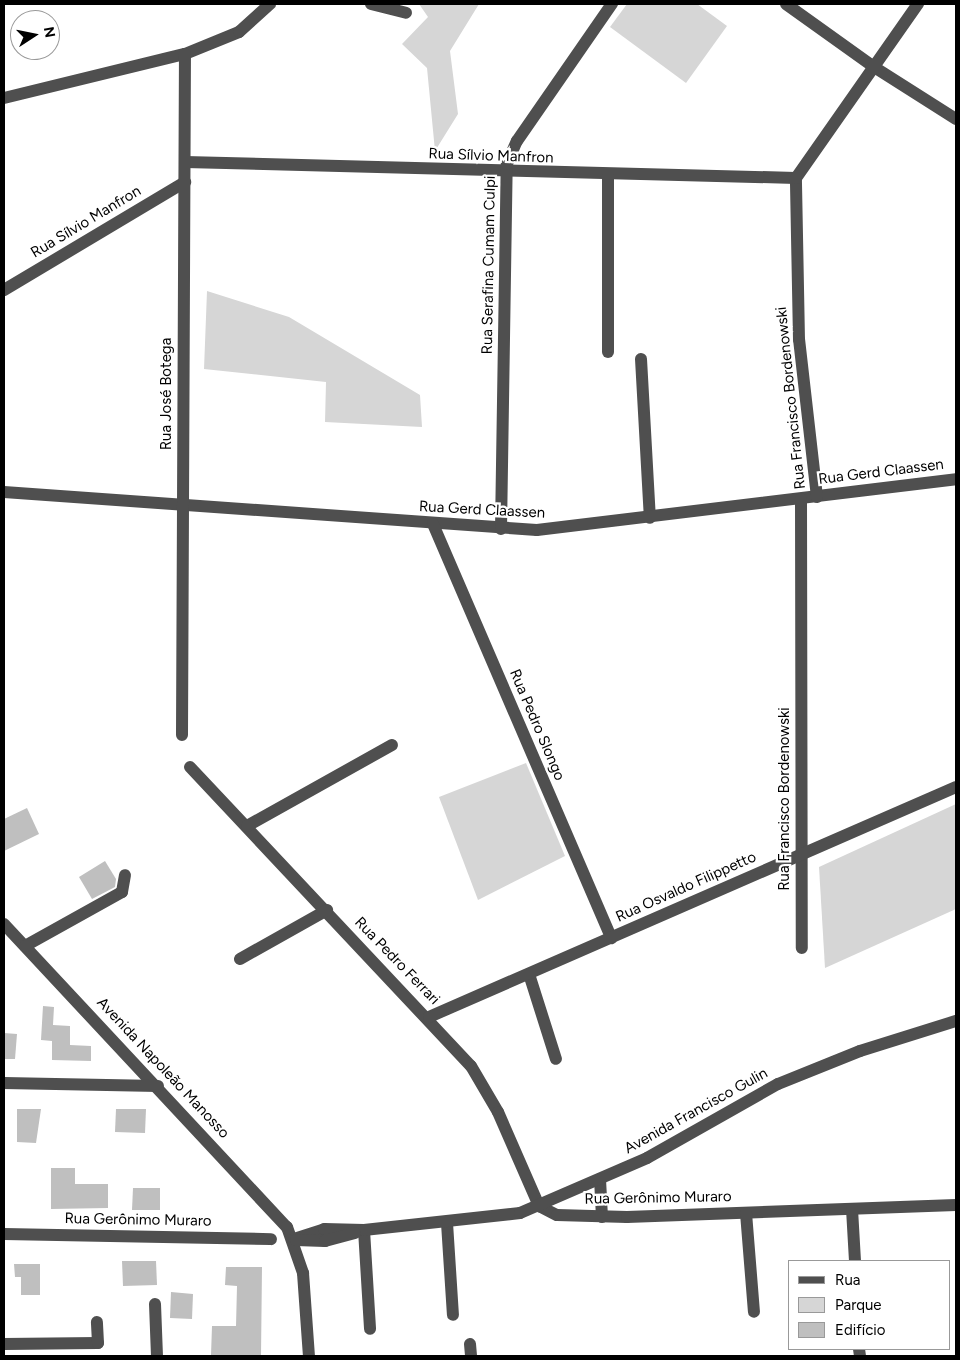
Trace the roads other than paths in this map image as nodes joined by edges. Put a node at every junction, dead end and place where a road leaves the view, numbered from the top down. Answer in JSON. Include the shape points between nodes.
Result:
{"nodes":[{"id":1,"x":270,"y":4,"type":"edge"},
{"id":2,"x":372,"y":4,"type":"edge"},
{"id":3,"x":612,"y":4,"type":"edge"},
{"id":4,"x":786,"y":4,"type":"edge"},
{"id":5,"x":918,"y":4,"type":"edge"},
{"id":6,"x":406,"y":13,"type":"dead end"},
{"id":7,"x":185,"y":54,"type":"junction"},
{"id":8,"x":874,"y":67,"type":"junction"},
{"id":9,"x":4,"y":98,"type":"edge"},
{"id":10,"x":956,"y":119,"type":"edge"},
{"id":11,"x":185,"y":162,"type":"junction"},
{"id":12,"x":506,"y":173,"type":"junction"},
{"id":13,"x":608,"y":175,"type":"junction"},
{"id":14,"x":796,"y":178,"type":"junction"},
{"id":15,"x":185,"y":182,"type":"junction"},
{"id":16,"x":4,"y":290,"type":"edge"},
{"id":17,"x":608,"y":352,"type":"dead end"},
{"id":18,"x":641,"y":359,"type":"dead end"},
{"id":19,"x":956,"y":479,"type":"edge"},
{"id":20,"x":4,"y":492,"type":"edge"},
{"id":21,"x":817,"y":497,"type":"junction"},
{"id":22,"x":801,"y":499,"type":"junction"},
{"id":23,"x":183,"y":506,"type":"junction"},
{"id":24,"x":650,"y":518,"type":"junction"},
{"id":25,"x":433,"y":524,"type":"junction"},
{"id":26,"x":502,"y":529,"type":"junction"},
{"id":27,"x":182,"y":735,"type":"dead end"},
{"id":28,"x":392,"y":745,"type":"dead end"},
{"id":29,"x":190,"y":767,"type":"dead end"},
{"id":30,"x":956,"y":787,"type":"edge"},
{"id":31,"x":247,"y":826,"type":"junction"},
{"id":32,"x":802,"y":854,"type":"junction"},
{"id":33,"x":125,"y":875,"type":"dead end"},
{"id":34,"x":326,"y":910,"type":"junction"},
{"id":35,"x":4,"y":924,"type":"edge"},
{"id":36,"x":611,"y":938,"type":"junction"},
{"id":37,"x":25,"y":946,"type":"junction"},
{"id":38,"x":802,"y":948,"type":"dead end"},
{"id":39,"x":240,"y":959,"type":"dead end"},
{"id":40,"x":529,"y":974,"type":"junction"},
{"id":41,"x":429,"y":1017,"type":"junction"},
{"id":42,"x":956,"y":1022,"type":"edge"},
{"id":43,"x":556,"y":1059,"type":"dead end"},
{"id":44,"x":4,"y":1083,"type":"edge"},
{"id":45,"x":158,"y":1086,"type":"junction"},
{"id":46,"x":600,"y":1179,"type":"junction"},
{"id":47,"x":956,"y":1204,"type":"edge"},
{"id":48,"x":539,"y":1206,"type":"junction"},
{"id":49,"x":852,"y":1209,"type":"junction"},
{"id":50,"x":746,"y":1213,"type":"junction"},
{"id":51,"x":602,"y":1217,"type":"junction"},
{"id":52,"x":447,"y":1223,"type":"junction"},
{"id":53,"x":364,"y":1230,"type":"junction"},
{"id":54,"x":4,"y":1234,"type":"edge"},
{"id":55,"x":271,"y":1239,"type":"dead end"},
{"id":56,"x":294,"y":1239,"type":"junction"},
{"id":57,"x":855,"y":1260,"type":"edge"},
{"id":58,"x":155,"y":1304,"type":"dead end"},
{"id":59,"x":754,"y":1312,"type":"dead end"},
{"id":60,"x":454,"y":1315,"type":"dead end"},
{"id":61,"x":97,"y":1322,"type":"dead end"},
{"id":62,"x":370,"y":1329,"type":"dead end"},
{"id":63,"x":4,"y":1344,"type":"edge"},
{"id":64,"x":157,"y":1356,"type":"edge"},
{"id":65,"x":309,"y":1356,"type":"edge"}],
"edges":[{"from":1,"to":7,"type":"street","via":[[238,32]]},
{"from":2,"to":6,"type":"street"},
{"from":3,"to":12,"type":"street","name":"Rua Serafina Cumam Culpi","via":[[517,141]]},
{"from":4,"to":8,"type":"street"},
{"from":5,"to":8,"type":"street"},
{"from":7,"to":9,"type":"street"},
{"from":7,"to":11,"type":"street","name":"Rua José Botega"},
{"from":8,"to":10,"type":"street"},
{"from":8,"to":14,"type":"street"},
{"from":11,"to":12,"type":"street","name":"Rua Sílvio Manfron"},
{"from":11,"to":15,"type":"street","name":"Rua José Botega"},
{"from":12,"to":13,"type":"street","name":"Rua Sílvio Manfron"},
{"from":12,"to":26,"type":"street","name":"Rua Serafina Cumam Culpi"},
{"from":13,"to":14,"type":"street","name":"Rua Sílvio Manfron"},
{"from":13,"to":17,"type":"street"},
{"from":14,"to":21,"type":"street","name":"Rua Francisco Bordenowski","via":[[799,340]]},
{"from":15,"to":16,"type":"street","name":"Rua Sílvio Manfron"},
{"from":15,"to":23,"type":"street","name":"Rua José Botega"},
{"from":18,"to":24,"type":"street"},
{"from":19,"to":21,"type":"street","name":"Rua Gerd Claassen"},
{"from":20,"to":23,"type":"street","name":"Rua Gerd Claassen"},
{"from":21,"to":22,"type":"street","name":"Rua Gerd Claassen"},
{"from":22,"to":24,"type":"street","name":"Rua Gerd Claassen"},
{"from":22,"to":32,"type":"street","name":"Rua Francisco Bordenowski"},
{"from":23,"to":25,"type":"street","name":"Rua Gerd Claassen"},
{"from":23,"to":27,"type":"street","name":"Rua José Botega"},
{"from":24,"to":26,"type":"street","name":"Rua Gerd Claassen","via":[[552,530]]},
{"from":25,"to":26,"type":"street","name":"Rua Gerd Claassen"},
{"from":25,"to":36,"type":"street","name":"Rua Pedro Slongo"},
{"from":28,"to":31,"type":"street"},
{"from":29,"to":31,"type":"street","name":"Rua Pedro Ferrari"},
{"from":30,"to":32,"type":"street","name":"Rua Osvaldo Filippetto"},
{"from":31,"to":34,"type":"street","name":"Rua Pedro Ferrari"},
{"from":32,"to":36,"type":"street","name":"Rua Osvaldo Filippetto"},
{"from":32,"to":38,"type":"street","name":"Rua Francisco Bordenowski"},
{"from":33,"to":37,"type":"street","via":[[122,892]]},
{"from":34,"to":39,"type":"street"},
{"from":34,"to":41,"type":"street","name":"Rua Pedro Ferrari"},
{"from":35,"to":37,"type":"street","name":"Avenida Napoleão Manosso"},
{"from":36,"to":40,"type":"street","name":"Rua Osvaldo Filippetto"},
{"from":37,"to":45,"type":"street","name":"Avenida Napoleão Manosso"},
{"from":40,"to":41,"type":"street","name":"Rua Osvaldo Filippetto"},
{"from":40,"to":43,"type":"street"},
{"from":41,"to":48,"type":"street","name":"Rua Pedro Ferrari","via":[[484,1086]]},
{"from":42,"to":46,"type":"street","name":"Avenida Francisco Gulin","via":[[860,1051],[778,1084]]},
{"from":44,"to":45,"type":"street"},
{"from":45,"to":56,"type":"street","name":"Avenida Napoleão Manosso","via":[[277,1215]]},
{"from":46,"to":48,"type":"street","name":"Avenida Francisco Gulin"},
{"from":46,"to":51,"type":"street"},
{"from":47,"to":49,"type":"street","name":"Rua Gerônimo Muraro"},
{"from":48,"to":51,"type":"street","name":"Rua Gerônimo Muraro","via":[[557,1215]]},
{"from":48,"to":52,"type":"street","via":[[503,1217]]},
{"from":49,"to":50,"type":"street","name":"Rua Gerônimo Muraro"},
{"from":49,"to":57,"type":"street"},
{"from":50,"to":51,"type":"street","name":"Rua Gerônimo Muraro"},
{"from":50,"to":59,"type":"street"},
{"from":52,"to":53,"type":"street"},
{"from":52,"to":60,"type":"street"},
{"from":53,"to":56,"type":"street","via":[[325,1241]]},
{"from":53,"to":62,"type":"street"},
{"from":54,"to":55,"type":"street","name":"Rua Gerônimo Muraro"},
{"from":56,"to":65,"type":"street","via":[[303,1273]]},
{"from":58,"to":64,"type":"street"},
{"from":61,"to":63,"type":"street","via":[[98,1343]]}]}
